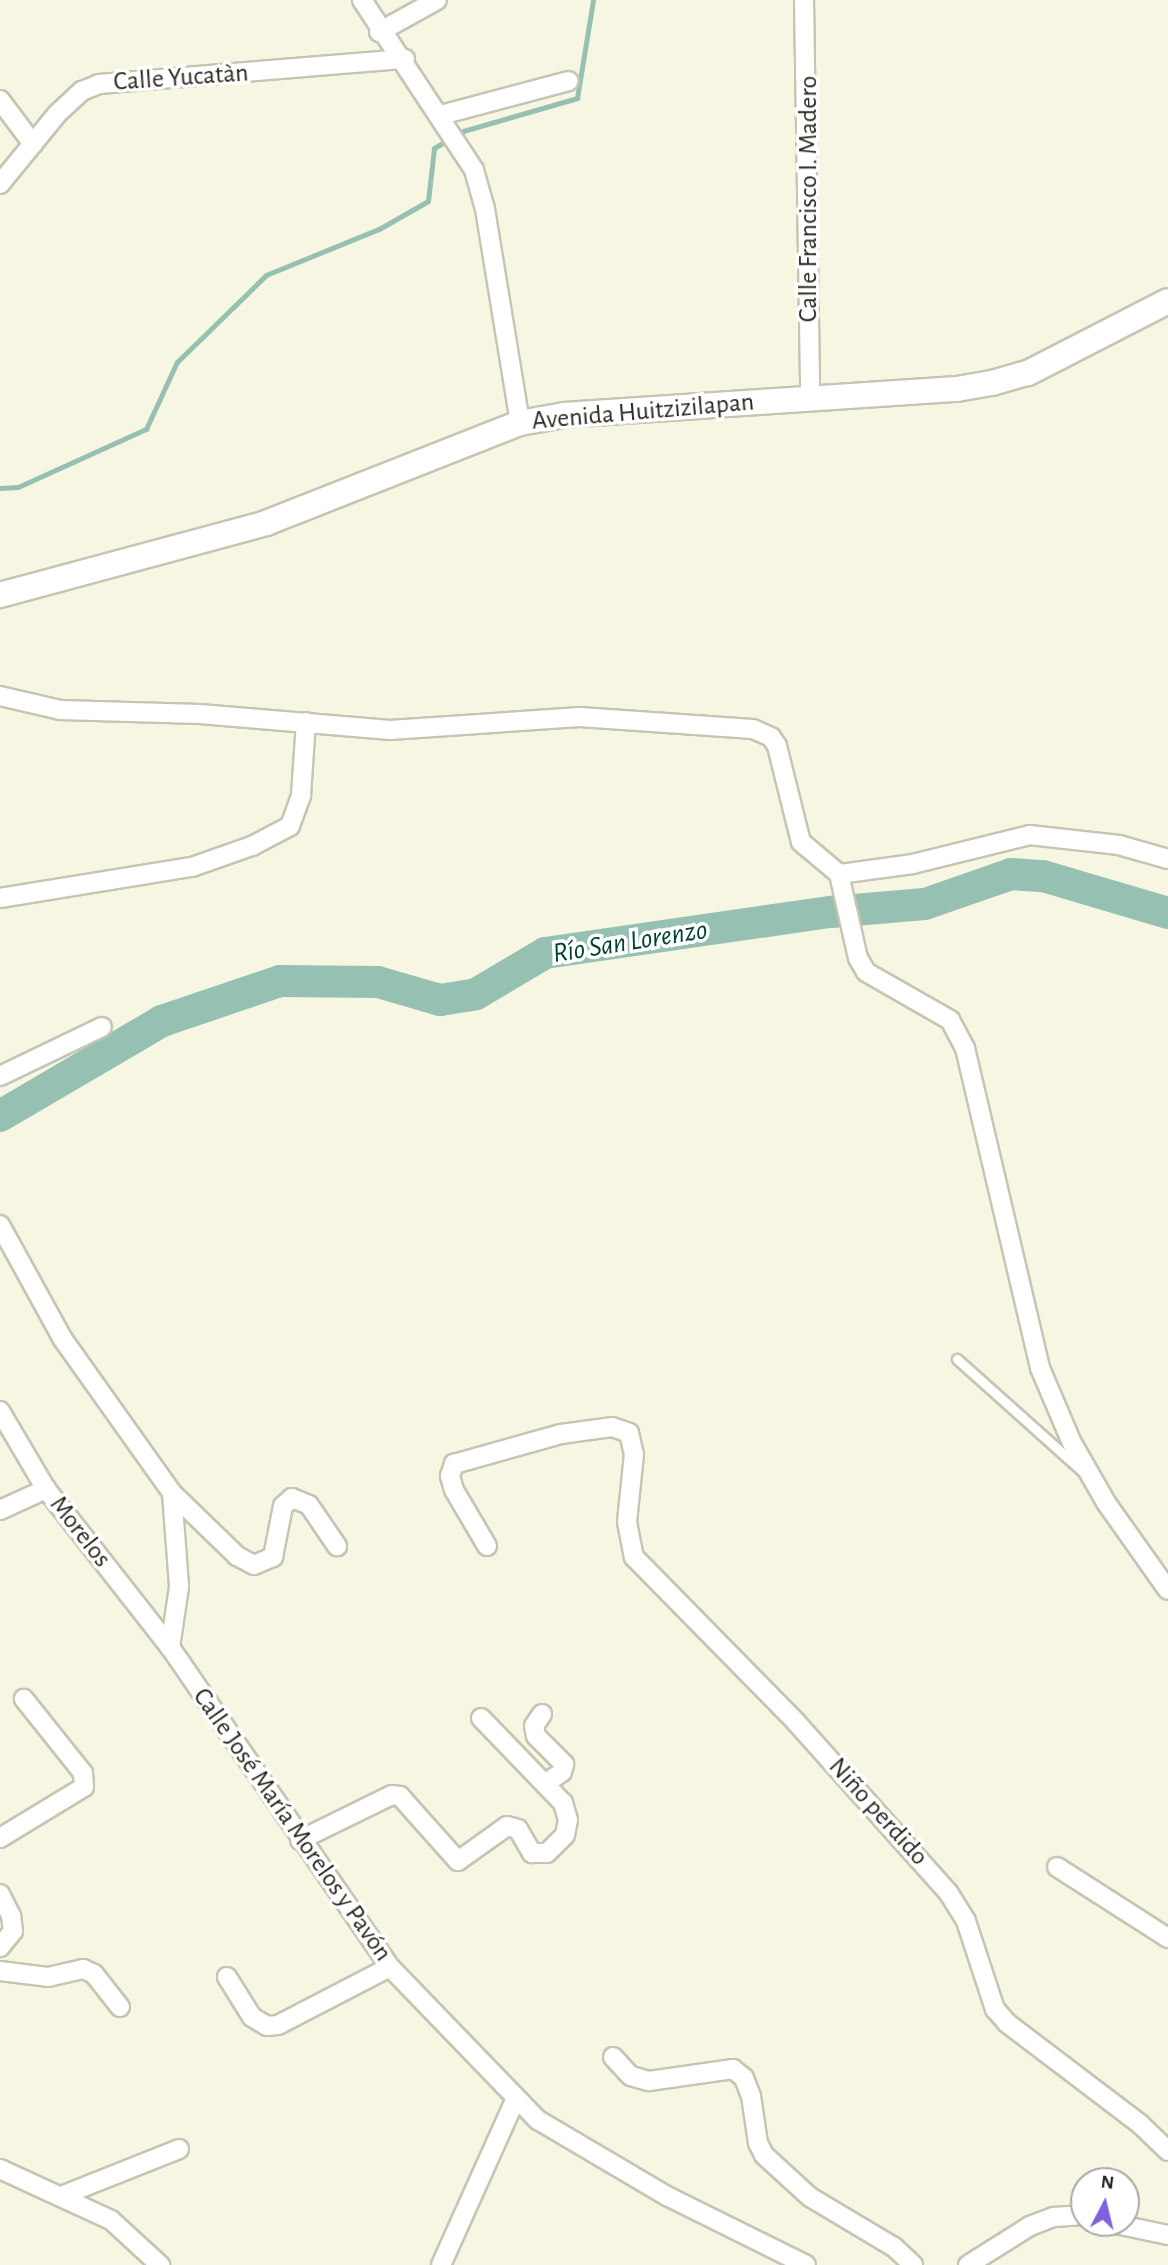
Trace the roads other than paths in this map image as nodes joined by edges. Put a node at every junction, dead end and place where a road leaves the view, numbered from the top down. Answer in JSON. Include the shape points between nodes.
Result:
{"nodes":[{"id":1,"x":362,"y":0,"type":"edge"},
{"id":2,"x":437,"y":0,"type":"edge"},
{"id":3,"x":804,"y":0,"type":"edge"},
{"id":4,"x":379,"y":33,"type":"junction"},
{"id":5,"x":405,"y":59,"type":"junction"},
{"id":6,"x":569,"y":81,"type":"dead end"},
{"id":7,"x":0,"y":100,"type":"edge"},
{"id":8,"x":444,"y":121,"type":"junction"},
{"id":9,"x":33,"y":144,"type":"junction"},
{"id":10,"x":0,"y":184,"type":"edge"},
{"id":11,"x":1168,"y":300,"type":"edge"},
{"id":12,"x":810,"y":397,"type":"junction"},
{"id":13,"x":520,"y":423,"type":"junction"},
{"id":14,"x":0,"y":596,"type":"edge"},
{"id":15,"x":0,"y":696,"type":"edge"},
{"id":16,"x":306,"y":722,"type":"junction"},
{"id":17,"x":1168,"y":859,"type":"edge"},
{"id":18,"x":840,"y":883,"type":"junction"},
{"id":19,"x":0,"y":898,"type":"edge"},
{"id":20,"x":102,"y":1027,"type":"dead end"},
{"id":21,"x":0,"y":1076,"type":"edge"},
{"id":22,"x":0,"y":1225,"type":"edge"},
{"id":23,"x":957,"y":1359,"type":"dead end"},
{"id":24,"x":0,"y":1412,"type":"edge"},
{"id":25,"x":1095,"y":1483,"type":"junction"},
{"id":26,"x":46,"y":1489,"type":"junction"},
{"id":27,"x":172,"y":1493,"type":"junction"},
{"id":28,"x":0,"y":1510,"type":"edge"},
{"id":29,"x":337,"y":1546,"type":"dead end"},
{"id":30,"x":486,"y":1546,"type":"dead end"},
{"id":31,"x":1168,"y":1590,"type":"edge"},
{"id":32,"x":170,"y":1647,"type":"junction"},
{"id":33,"x":24,"y":1699,"type":"dead end"},
{"id":34,"x":542,"y":1714,"type":"dead end"},
{"id":35,"x":481,"y":1718,"type":"dead end"},
{"id":36,"x":545,"y":1784,"type":"junction"},
{"id":37,"x":0,"y":1838,"type":"edge"},
{"id":38,"x":300,"y":1840,"type":"junction"},
{"id":39,"x":1057,"y":1867,"type":"dead end"},
{"id":40,"x":0,"y":1894,"type":"edge"},
{"id":41,"x":1168,"y":1938,"type":"edge"},
{"id":42,"x":0,"y":1947,"type":"edge"},
{"id":43,"x":390,"y":1967,"type":"junction"},
{"id":44,"x":0,"y":1971,"type":"edge"},
{"id":45,"x":227,"y":1977,"type":"dead end"},
{"id":46,"x":120,"y":2007,"type":"dead end"},
{"id":47,"x":613,"y":2057,"type":"dead end"},
{"id":48,"x":516,"y":2098,"type":"junction"},
{"id":49,"x":179,"y":2149,"type":"dead end"},
{"id":50,"x":1168,"y":2151,"type":"edge"},
{"id":51,"x":0,"y":2169,"type":"edge"},
{"id":52,"x":61,"y":2196,"type":"junction"},
{"id":53,"x":1070,"y":2216,"type":"edge"},
{"id":54,"x":1140,"y":2229,"type":"edge"},
{"id":55,"x":1168,"y":2235,"type":"edge"},
{"id":56,"x":160,"y":2265,"type":"edge"},
{"id":57,"x":441,"y":2265,"type":"edge"},
{"id":58,"x":806,"y":2265,"type":"edge"},
{"id":59,"x":913,"y":2265,"type":"edge"},
{"id":60,"x":968,"y":2265,"type":"edge"}],
"edges":[{"from":1,"to":4,"type":"street"},
{"from":2,"to":4,"type":"street"},
{"from":3,"to":12,"type":"street","name":"Calle Francisco I. Madero"},
{"from":4,"to":5,"type":"street"},
{"from":5,"to":8,"type":"street"},
{"from":5,"to":9,"type":"street","name":"Calle Yucatàn","via":[[100,84],[68,103]]},
{"from":6,"to":8,"type":"street"},
{"from":7,"to":9,"type":"street"},
{"from":8,"to":13,"type":"street","via":[[474,170],[485,209]]},
{"from":9,"to":10,"type":"street","name":"Calle Yucatàn"},
{"from":11,"to":12,"type":"street","name":"Avenida Huitzizilapan","via":[[1061,358],[992,383]]},
{"from":12,"to":13,"type":"street","name":"Avenida Huitzizilapan","via":[[564,415]]},
{"from":13,"to":14,"type":"street","name":"Avenida Huitzizilapan","via":[[266,523]]},
{"from":15,"to":16,"type":"street","via":[[60,710]]},
{"from":16,"to":18,"type":"street","via":[[390,730],[580,718],[753,729],[771,737],[777,746],[801,842]]},
{"from":16,"to":19,"type":"street","via":[[301,795],[290,826],[252,846],[192,867]]},
{"from":17,"to":18,"type":"street","via":[[1119,845],[1030,835]]},
{"from":18,"to":25,"type":"street","via":[[858,958],[866,972],[950,1020],[965,1048],[1040,1368]]},
{"from":20,"to":21,"type":"street"},
{"from":22,"to":27,"type":"street","via":[[62,1338]]},
{"from":23,"to":25,"type":"lane"},
{"from":24,"to":26,"type":"street","name":"Morelos"},
{"from":25,"to":31,"type":"street"},
{"from":26,"to":28,"type":"street"},
{"from":26,"to":32,"type":"street","name":"Morelos"},
{"from":27,"to":29,"type":"street","via":[[237,1556],[254,1565],[273,1558],[283,1506],[292,1498],[309,1505]]},
{"from":27,"to":32,"type":"street","via":[[179,1587]]},
{"from":30,"to":50,"type":"street","name":"Niño perdido","via":[[454,1490],[450,1476],[454,1464],[561,1434],[612,1427],[629,1433],[634,1454],[627,1522],[634,1558],[795,1721],[948,1892],[966,1922],[995,2009],[1007,2023],[1140,2124]]},
{"from":32,"to":38,"type":"street","name":"Calle José María Morelos y Pavón"},
{"from":33,"to":37,"type":"street","via":[[83,1773],[84,1787]]},
{"from":34,"to":36,"type":"street","via":[[534,1726],[537,1736],[564,1764],[562,1772]]},
{"from":35,"to":36,"type":"street"},
{"from":36,"to":38,"type":"street","via":[[563,1803],[568,1820],[565,1835],[541,1855],[532,1853],[518,1829],[507,1826],[458,1861],[400,1796],[392,1794]]},
{"from":38,"to":43,"type":"street","name":"Calle José María Morelos y Pavón"},
{"from":39,"to":41,"type":"street"},
{"from":40,"to":42,"type":"street","via":[[13,1931]]},
{"from":43,"to":45,"type":"street","via":[[278,2025],[267,2026],[252,2017]]},
{"from":43,"to":48,"type":"street","name":"Calle José María Morelos y Pavón"},
{"from":44,"to":46,"type":"street","via":[[48,1977],[83,1969],[94,1974]]},
{"from":47,"to":59,"type":"street","via":[[631,2076],[649,2081],[733,2069],[744,2078],[751,2096],[764,2155],[810,2197],[894,2247]]},
{"from":48,"to":57,"type":"street"},
{"from":48,"to":58,"type":"street","name":"Calle José María Morelos y Pavón","via":[[538,2120],[667,2196]]},
{"from":49,"to":52,"type":"street"},
{"from":51,"to":52,"type":"street"},
{"from":52,"to":56,"type":"street","via":[[111,2220]]},
{"from":53,"to":60,"type":"street","via":[[1030,2226]]},
{"from":54,"to":55,"type":"street"}]}
